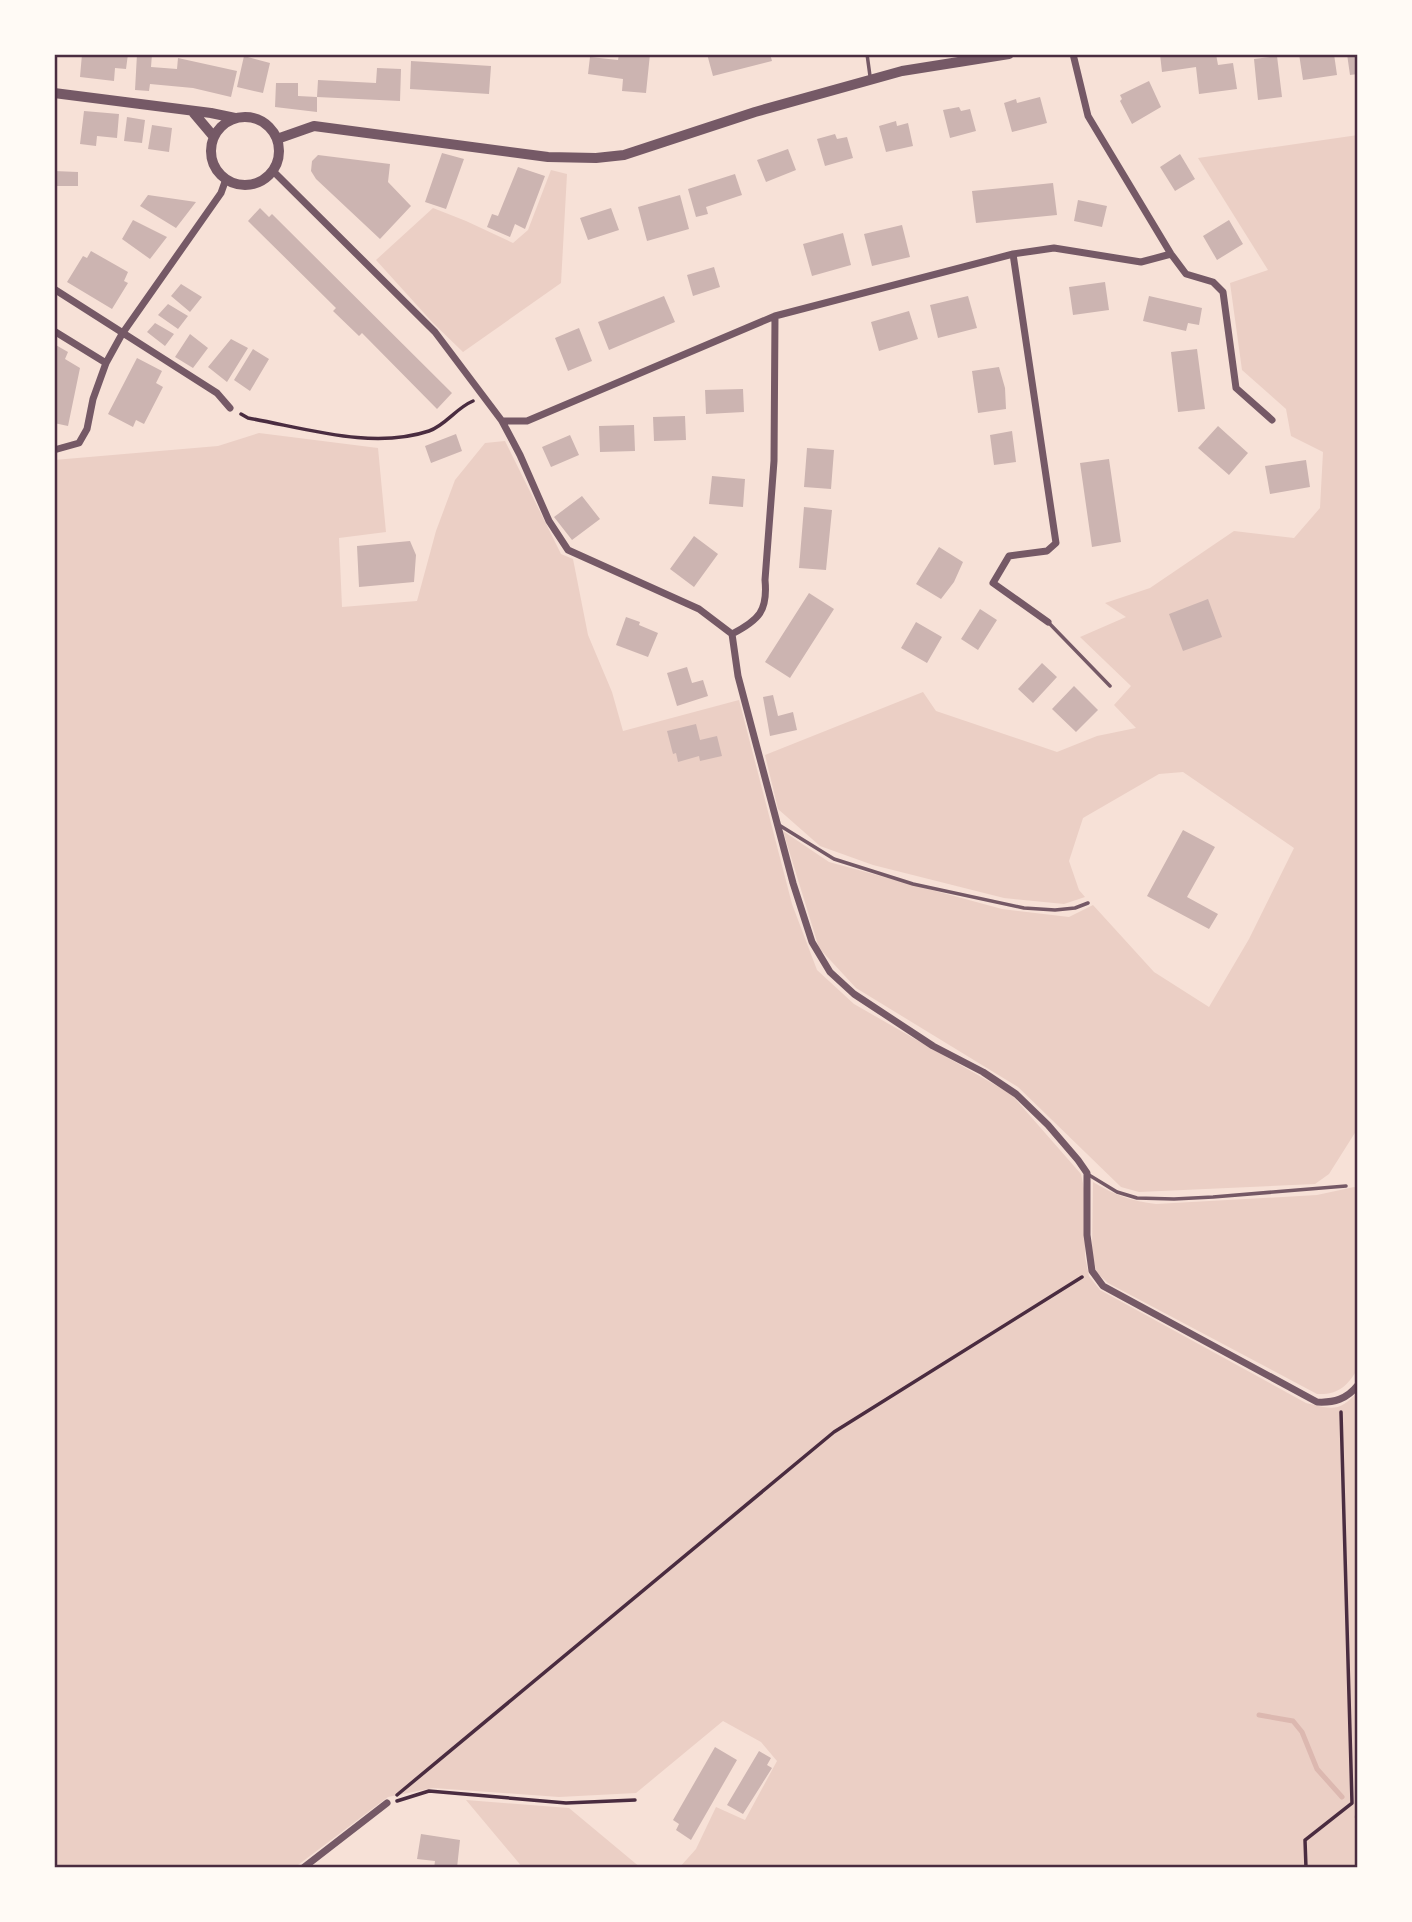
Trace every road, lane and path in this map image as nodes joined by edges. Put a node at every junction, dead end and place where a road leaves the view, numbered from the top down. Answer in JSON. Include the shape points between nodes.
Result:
{"nodes":[{"id":1,"x":867,"y":54,"type":"edge"},
{"id":2,"x":1009,"y":54,"type":"edge"},
{"id":3,"x":1073,"y":54,"type":"edge"},
{"id":4,"x":871,"y":79,"type":"junction"},
{"id":5,"x":54,"y":93,"type":"edge"},
{"id":6,"x":192,"y":111,"type":"junction"},
{"id":7,"x":235,"y":118,"type":"junction"},
{"id":8,"x":214,"y":137,"type":"junction"},
{"id":9,"x":277,"y":139,"type":"junction"},
{"id":10,"x":272,"y":171,"type":"junction"},
{"id":11,"x":226,"y":178,"type":"junction"},
{"id":12,"x":1013,"y":254,"type":"junction"},
{"id":13,"x":1171,"y":254,"type":"junction"},
{"id":14,"x":54,"y":289,"type":"edge"},
{"id":15,"x":775,"y":316,"type":"junction"},
{"id":16,"x":54,"y":331,"type":"edge"},
{"id":17,"x":122,"y":334,"type":"junction"},
{"id":18,"x":106,"y":363,"type":"junction"},
{"id":19,"x":484,"y":396,"type":"junction"},
{"id":20,"x":230,"y":408,"type":"joint"},
{"id":21,"x":1272,"y":419,"type":"dead end"},
{"id":22,"x":502,"y":421,"type":"junction"},
{"id":23,"x":54,"y":450,"type":"edge"},
{"id":24,"x":1048,"y":622,"type":"joint"},
{"id":25,"x":732,"y":634,"type":"junction"},
{"id":26,"x":1110,"y":686,"type":"dead end"},
{"id":27,"x":777,"y":824,"type":"junction"},
{"id":28,"x":1088,"y":903,"type":"dead end"},
{"id":29,"x":1087,"y":1173,"type":"junction"},
{"id":30,"x":1346,"y":1186,"type":"dead end"},
{"id":31,"x":1092,"y":1270,"type":"junction"},
{"id":32,"x":1358,"y":1385,"type":"edge"},
{"id":33,"x":1339,"y":1400,"type":"junction"},
{"id":34,"x":635,"y":1800,"type":"dead end"},
{"id":35,"x":387,"y":1803,"type":"junction"},
{"id":36,"x":303,"y":1868,"type":"edge"},
{"id":37,"x":1306,"y":1868,"type":"edge"}],
"edges":[{"from":1,"to":4,"type":"lane"},
{"from":2,"to":4,"type":"street"},
{"from":3,"to":13,"type":"street","via":[[1088,116]]},
{"from":4,"to":9,"type":"street","via":[[624,155],[596,158],[548,157],[314,126]]},
{"from":5,"to":6,"type":"street"},
{"from":6,"to":7,"type":"street"},
{"from":6,"to":8,"type":"street"},
{"from":7,"to":8,"type":"street"},
{"from":7,"to":9,"type":"street","via":[[257,119]]},
{"from":8,"to":11,"type":"street","via":[[213,160]]},
{"from":9,"to":10,"type":"street","via":[[279,155]]},
{"from":10,"to":11,"type":"street","via":[[256,183]]},
{"from":10,"to":19,"type":"street","via":[[435,332]]},
{"from":11,"to":17,"type":"street","via":[[221,193]]},
{"from":12,"to":13,"type":"street","via":[[1054,248],[1141,262]]},
{"from":12,"to":15,"type":"street"},
{"from":12,"to":24,"type":"street","via":[[1056,543],[1047,551],[1009,556],[993,583]]},
{"from":13,"to":21,"type":"street","via":[[1186,274],[1213,282],[1223,292],[1236,388]]},
{"from":14,"to":17,"type":"street"},
{"from":15,"to":22,"type":"street","via":[[527,421]]},
{"from":15,"to":25,"type":"street","via":[[774,461],[766,597],[762,612]]},
{"from":16,"to":18,"type":"street"},
{"from":17,"to":18,"type":"street"},
{"from":17,"to":20,"type":"street","via":[[217,393]]},
{"from":18,"to":23,"type":"street","via":[[79,443]]},
{"from":19,"to":20,"type":"path","via":[[464,405],[442,425],[402,436],[355,437],[248,418]]},
{"from":19,"to":22,"type":"street"},
{"from":22,"to":25,"type":"street","via":[[549,521],[568,550],[699,609]]},
{"from":24,"to":26,"type":"lane"},
{"from":25,"to":27,"type":"street","via":[[738,676]]},
{"from":27,"to":28,"type":"lane","via":[[834,859],[913,884],[1024,908],[1055,910]]},
{"from":27,"to":29,"type":"street","via":[[812,942],[830,972],[854,994],[933,1046],[1016,1094]]},
{"from":29,"to":30,"type":"lane","via":[[1117,1192],[1137,1198],[1213,1198]]},
{"from":29,"to":31,"type":"street"},
{"from":31,"to":33,"type":"street","via":[[1109,1291],[1317,1402]]},
{"from":31,"to":35,"type":"path","via":[[834,1432]]},
{"from":32,"to":33,"type":"street"},
{"from":33,"to":37,"type":"path","via":[[1352,1803],[1305,1840]]},
{"from":34,"to":35,"type":"path","via":[[566,1803],[429,1791]]},
{"from":35,"to":36,"type":"street"}]}
